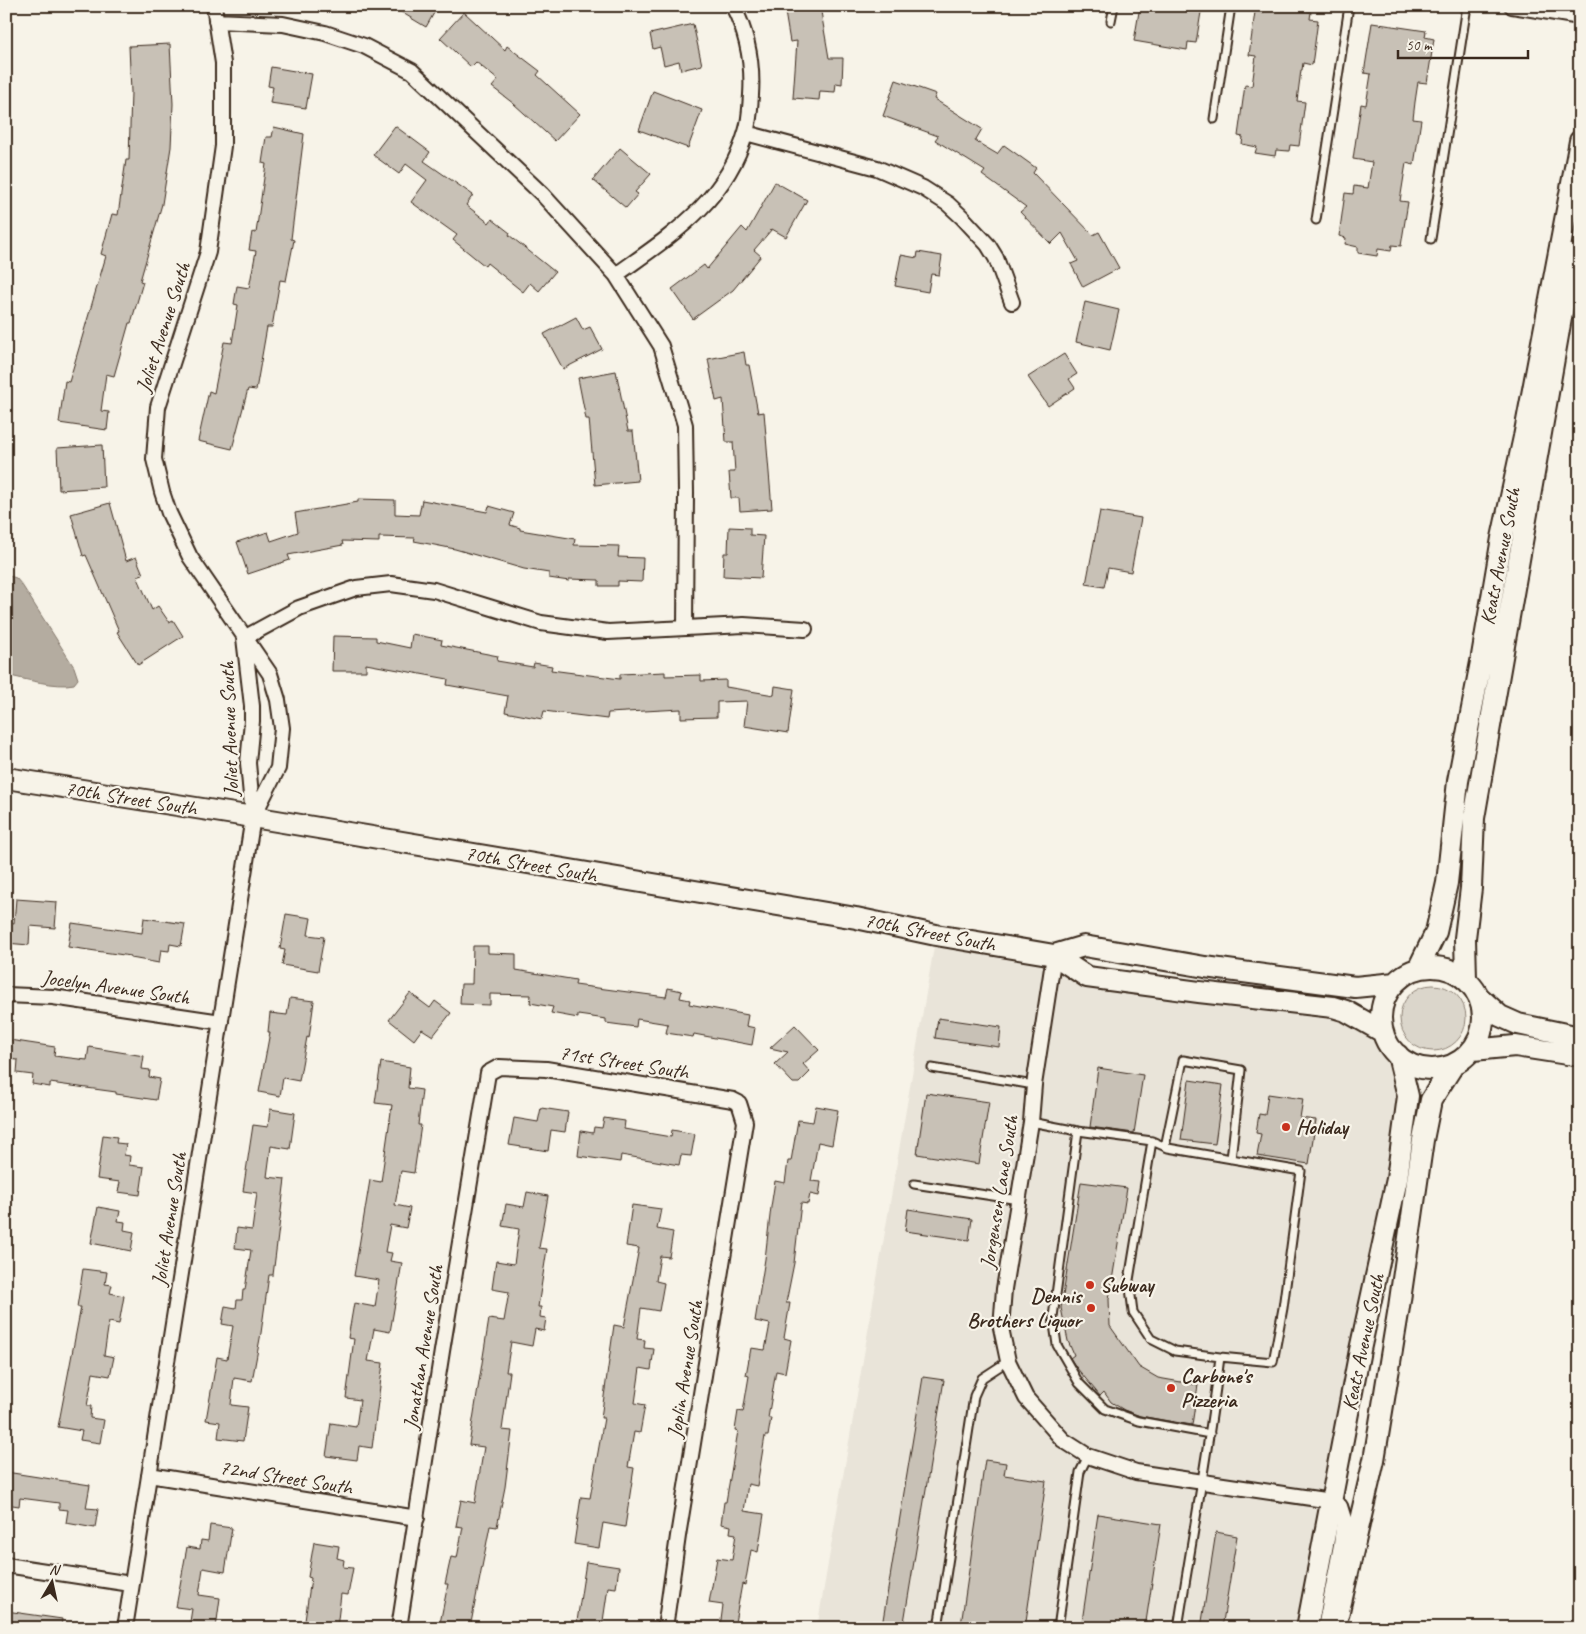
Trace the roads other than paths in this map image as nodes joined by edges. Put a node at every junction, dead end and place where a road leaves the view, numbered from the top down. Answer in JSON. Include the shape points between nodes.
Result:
{"nodes":[{"id":1,"x":214,"y":6,"type":"edge"},
{"id":2,"x":733,"y":6,"type":"edge"},
{"id":3,"x":1114,"y":6,"type":"edge"},
{"id":4,"x":1231,"y":6,"type":"edge"},
{"id":5,"x":1349,"y":6,"type":"edge"},
{"id":6,"x":1467,"y":6,"type":"edge"},
{"id":7,"x":1512,"y":6,"type":"edge"},
{"id":8,"x":1580,"y":18,"type":"edge"},
{"id":9,"x":216,"y":21,"type":"junction"},
{"id":10,"x":1111,"y":21,"type":"dead end"},
{"id":11,"x":1214,"y":119,"type":"dead end"},
{"id":12,"x":746,"y":133,"type":"junction"},
{"id":13,"x":1580,"y":141,"type":"edge"},
{"id":14,"x":1580,"y":204,"type":"edge"},
{"id":15,"x":1316,"y":220,"type":"dead end"},
{"id":16,"x":1431,"y":239,"type":"dead end"},
{"id":17,"x":616,"y":275,"type":"junction"},
{"id":18,"x":1012,"y":302,"type":"dead end"},
{"id":19,"x":685,"y":628,"type":"junction"},
{"id":20,"x":805,"y":629,"type":"dead end"},
{"id":21,"x":244,"y":638,"type":"junction"},
{"id":22,"x":6,"y":778,"type":"edge"},
{"id":23,"x":253,"y":817,"type":"junction"},
{"id":24,"x":1054,"y":955,"type":"junction"},
{"id":25,"x":1418,"y":969,"type":"junction"},
{"id":26,"x":1466,"y":979,"type":"junction"},
{"id":27,"x":1394,"y":983,"type":"junction"},
{"id":28,"x":6,"y":995,"type":"edge"},
{"id":29,"x":1479,"y":997,"type":"junction"},
{"id":30,"x":221,"y":1022,"type":"junction"},
{"id":31,"x":1383,"y":1032,"type":"junction"},
{"id":32,"x":1580,"y":1036,"type":"edge"},
{"id":33,"x":1472,"y":1050,"type":"junction"},
{"id":34,"x":1398,"y":1055,"type":"junction"},
{"id":35,"x":1580,"y":1056,"type":"edge"},
{"id":36,"x":1454,"y":1064,"type":"junction"},
{"id":37,"x":932,"y":1068,"type":"dead end"},
{"id":38,"x":488,"y":1073,"type":"joint"},
{"id":39,"x":1034,"y":1085,"type":"junction"},
{"id":40,"x":744,"y":1118,"type":"joint"},
{"id":41,"x":1031,"y":1122,"type":"junction"},
{"id":42,"x":1078,"y":1131,"type":"junction"},
{"id":43,"x":1152,"y":1141,"type":"junction"},
{"id":44,"x":1165,"y":1147,"type":"junction"},
{"id":45,"x":1231,"y":1159,"type":"junction"},
{"id":46,"x":914,"y":1184,"type":"dead end"},
{"id":47,"x":1019,"y":1200,"type":"junction"},
{"id":48,"x":1220,"y":1357,"type":"junction"},
{"id":49,"x":1008,"y":1361,"type":"junction"},
{"id":50,"x":1210,"y":1434,"type":"junction"},
{"id":51,"x":1088,"y":1456,"type":"junction"},
{"id":52,"x":149,"y":1475,"type":"junction"},
{"id":53,"x":1201,"y":1480,"type":"junction"},
{"id":54,"x":1331,"y":1501,"type":"junction"},
{"id":55,"x":417,"y":1518,"type":"junction"},
{"id":56,"x":6,"y":1565,"type":"edge"},
{"id":57,"x":131,"y":1584,"type":"junction"},
{"id":58,"x":125,"y":1628,"type":"edge"},
{"id":59,"x":399,"y":1628,"type":"edge"},
{"id":60,"x":665,"y":1628,"type":"edge"},
{"id":61,"x":938,"y":1628,"type":"edge"},
{"id":62,"x":1058,"y":1628,"type":"edge"},
{"id":63,"x":1178,"y":1628,"type":"edge"},
{"id":64,"x":1307,"y":1628,"type":"edge"},
{"id":65,"x":1325,"y":1628,"type":"edge"},
{"id":66,"x":1335,"y":1628,"type":"edge"}],
"edges":[{"from":1,"to":9,"type":"street","name":"Joliet Avenue South"},
{"from":2,"to":12,"type":"street","via":[[749,56],[751,90]]},
{"from":3,"to":10,"type":"lane"},
{"from":4,"to":11,"type":"lane"},
{"from":5,"to":15,"type":"lane"},
{"from":6,"to":16,"type":"lane"},
{"from":7,"to":8,"type":"street"},
{"from":9,"to":17,"type":"street","via":[[283,24],[325,33],[364,46],[412,71],[542,194]]},
{"from":9,"to":21,"type":"street","name":"Joliet Avenue South","via":[[223,63],[223,146],[208,252],[158,407],[154,459],[167,506],[190,557]]},
{"from":12,"to":17,"type":"street","via":[[725,179],[703,207],[683,226]]},
{"from":12,"to":18,"type":"street","via":[[877,168],[922,188],[948,204],[988,245]]},
{"from":13,"to":25,"type":"main road","name":"Keats Avenue South","via":[[1458,781],[1447,883],[1436,932]]},
{"from":14,"to":26,"type":"main road","name":"Keats Avenue South","via":[[1474,818],[1465,938]]},
{"from":17,"to":19,"type":"street","via":[[661,346],[685,425]]},
{"from":19,"to":20,"type":"street"},
{"from":19,"to":21,"type":"street","via":[[608,632],[541,623],[434,590],[391,584],[356,588],[299,608]]},
{"from":21,"to":23,"type":"street","name":"Joliet Avenue South","via":[[252,706],[248,763]]},
{"from":21,"to":23,"type":"street","name":"Joliet Avenue South","via":[[270,674],[282,728],[278,768]]},
{"from":22,"to":23,"type":"main road","name":"70th Street South"},
{"from":23,"to":24,"type":"main road","name":"70th Street South","via":[[856,918]]},
{"from":23,"to":30,"type":"street","name":"Joliet Avenue South"},
{"from":24,"to":27,"type":"main road","name":"70th Street South","via":[[1084,946],[1205,967],[1355,987]]},
{"from":24,"to":31,"type":"main road","name":"70th Street South","via":[[1087,977],[1333,1007]]},
{"from":24,"to":39,"type":"street","name":"Jorgensen Lane South"},
{"from":25,"to":26,"type":"main road","via":[[1435,967]]},
{"from":25,"to":27,"type":"main road"},
{"from":26,"to":29,"type":"main road"},
{"from":27,"to":31,"type":"main road","via":[[1385,998],[1381,1015]]},
{"from":28,"to":30,"type":"street","name":"Jocelyn Avenue South","via":[[53,997]]},
{"from":29,"to":32,"type":"main road","via":[[1500,1016],[1518,1024]]},
{"from":29,"to":33,"type":"main road","via":[[1483,1024],[1480,1038]]},
{"from":30,"to":52,"type":"street","name":"Joliet Avenue South"},
{"from":31,"to":34,"type":"main road"},
{"from":33,"to":35,"type":"main road","via":[[1515,1046]]},
{"from":33,"to":36,"type":"main road"},
{"from":34,"to":36,"type":"main road","via":[[1410,1064],[1425,1068]]},
{"from":34,"to":54,"type":"main road","name":"Keats Avenue South","via":[[1408,1096],[1397,1178]]},
{"from":36,"to":66,"type":"main road","name":"Keats Avenue South","via":[[1431,1100],[1374,1460]]},
{"from":37,"to":39,"type":"lane"},
{"from":38,"to":40,"type":"street","name":"71st Street South","via":[[499,1067],[546,1069],[733,1100],[739,1103]]},
{"from":38,"to":55,"type":"street","name":"Jonathan Avenue South"},
{"from":39,"to":41,"type":"street","name":"Jorgensen Lane South"},
{"from":40,"to":60,"type":"street","name":"Joplin Avenue South"},
{"from":41,"to":42,"type":"lane"},
{"from":41,"to":47,"type":"street","name":"Jorgensen Lane South"},
{"from":42,"to":43,"type":"lane"},
{"from":42,"to":50,"type":"lane","via":[[1053,1317],[1057,1345],[1079,1383],[1105,1409],[1139,1421]]},
{"from":43,"to":44,"type":"lane"},
{"from":43,"to":48,"type":"lane","via":[[1129,1280],[1133,1312],[1152,1339],[1175,1351]]},
{"from":44,"to":45,"type":"lane"},
{"from":44,"to":45,"type":"lane","via":[[1183,1060],[1241,1070]]},
{"from":45,"to":48,"type":"lane","via":[[1302,1171],[1272,1362]]},
{"from":46,"to":47,"type":"lane"},
{"from":47,"to":49,"type":"street","name":"Jorgensen Lane South","via":[[1001,1328]]},
{"from":48,"to":50,"type":"lane"},
{"from":49,"to":51,"type":"street","name":"Jorgensen Lane South","via":[[1026,1398],[1063,1440]]},
{"from":49,"to":61,"type":"lane","via":[[982,1378],[974,1396]]},
{"from":50,"to":53,"type":"lane"},
{"from":51,"to":53,"type":"street","name":"Jorgensen Lane South","via":[[1136,1472]]},
{"from":51,"to":62,"type":"lane","via":[[1080,1472]]},
{"from":52,"to":55,"type":"street","name":"72nd Street South"},
{"from":52,"to":57,"type":"street","name":"Joliet Avenue South"},
{"from":53,"to":54,"type":"street","name":"Jorgensen Lane South"},
{"from":53,"to":63,"type":"lane"},
{"from":54,"to":64,"type":"main road","name":"Keats Avenue South"},
{"from":54,"to":65,"type":"street","via":[[1340,1506],[1344,1519]]},
{"from":55,"to":59,"type":"street","name":"Jonathan Avenue South"},
{"from":56,"to":57,"type":"street"},
{"from":57,"to":58,"type":"street","name":"Joliet Avenue South"}]}
